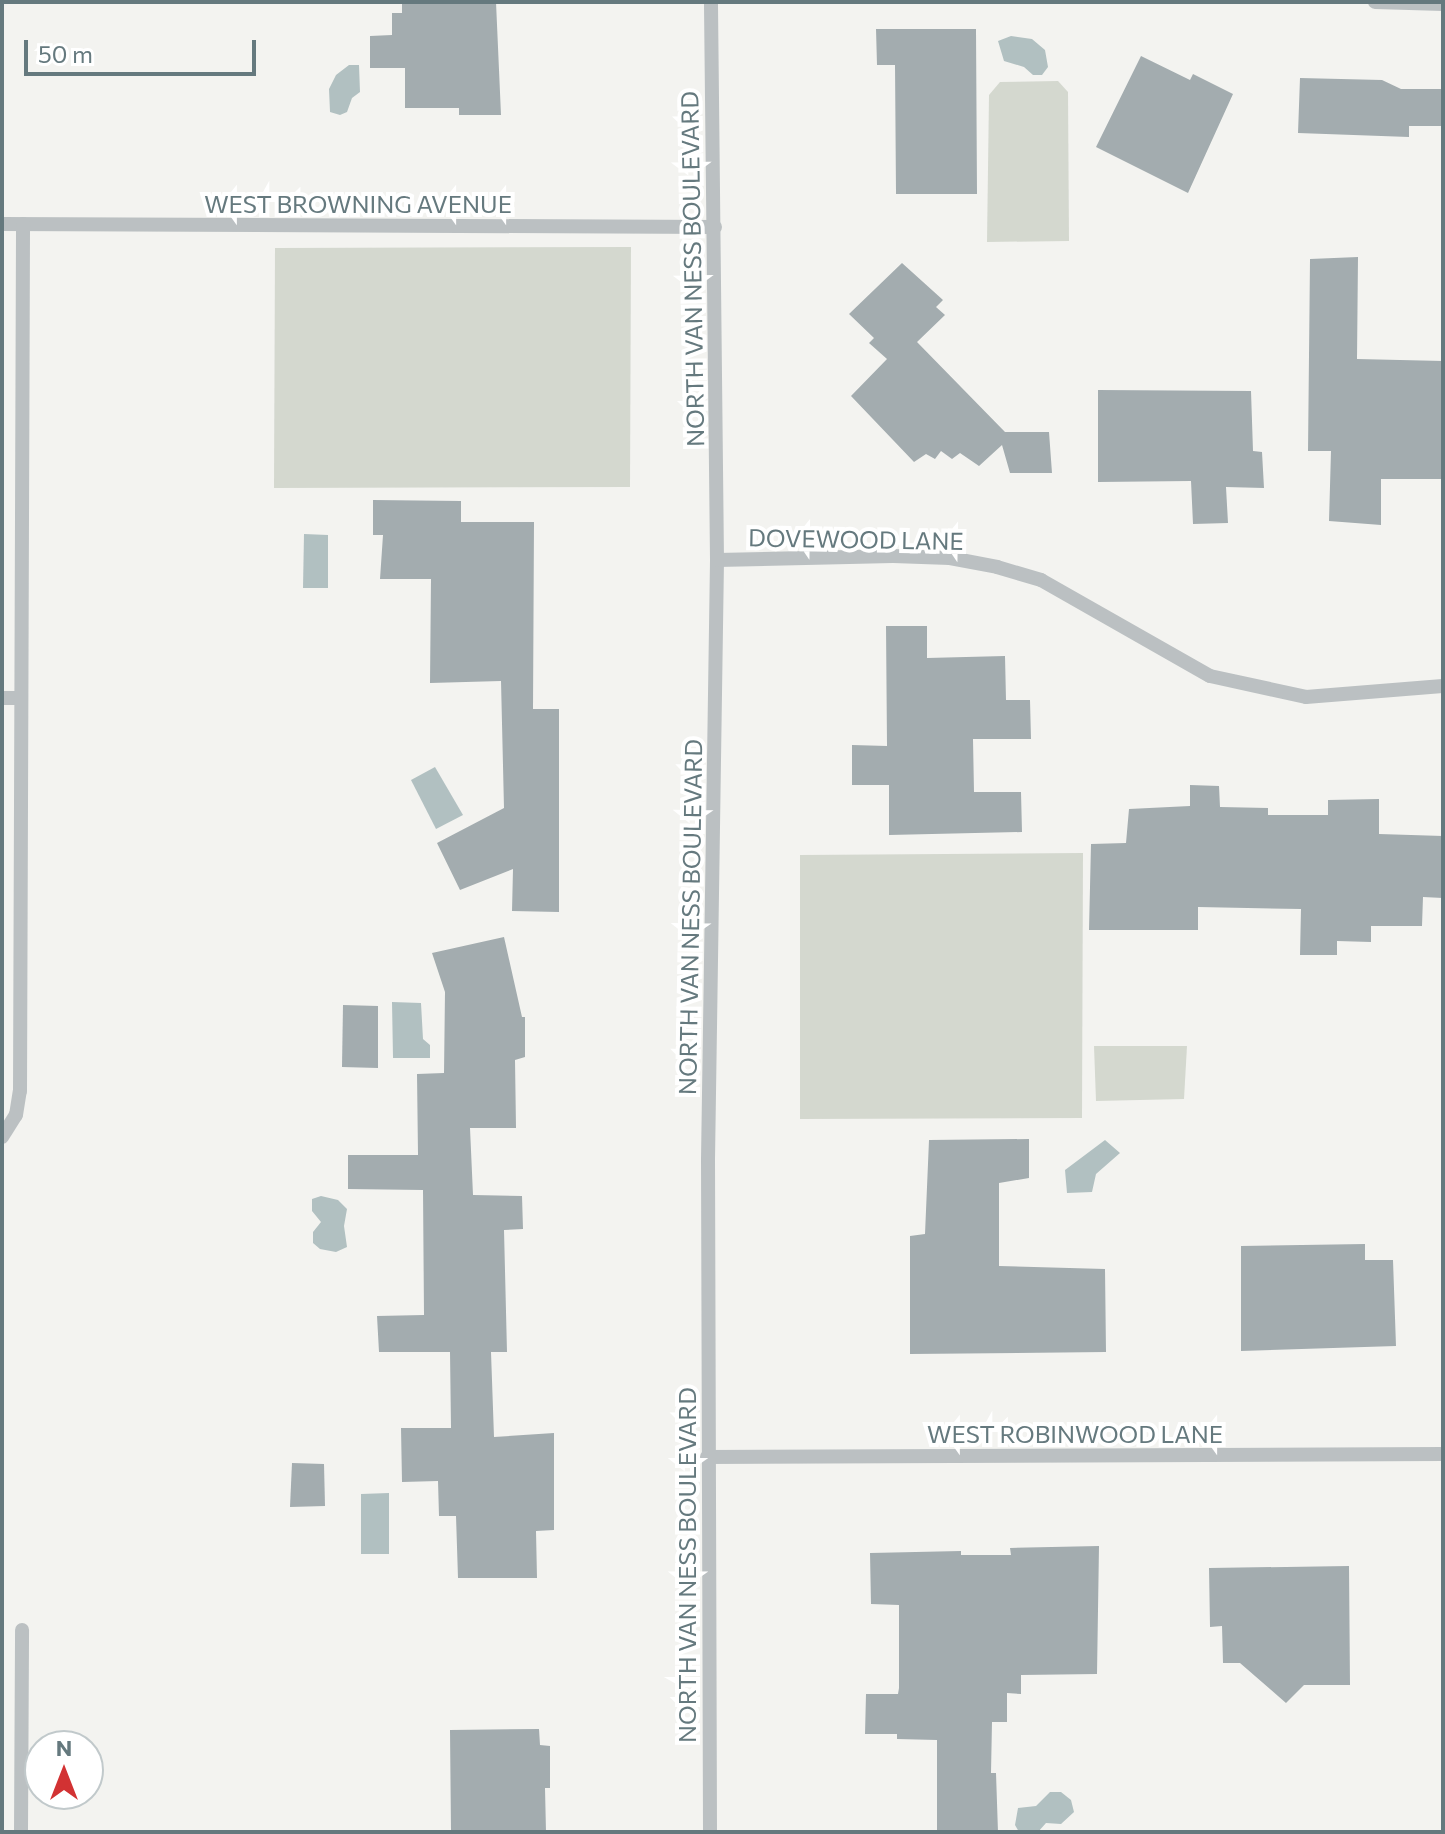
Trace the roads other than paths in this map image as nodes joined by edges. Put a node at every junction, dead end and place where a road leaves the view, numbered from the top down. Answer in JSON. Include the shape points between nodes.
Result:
{"nodes":[{"id":1,"x":711,"y":2,"type":"edge"},
{"id":2,"x":1375,"y":2,"type":"edge"},
{"id":3,"x":1443,"y":4,"type":"edge"},
{"id":4,"x":2,"y":224,"type":"edge"},
{"id":5,"x":23,"y":224,"type":"junction"},
{"id":6,"x":715,"y":227,"type":"junction"},
{"id":7,"x":717,"y":560,"type":"junction"},
{"id":8,"x":1443,"y":686,"type":"edge"},
{"id":9,"x":2,"y":698,"type":"edge"},
{"id":10,"x":20,"y":698,"type":"junction"},
{"id":11,"x":3,"y":1136,"type":"edge"},
{"id":12,"x":1443,"y":1454,"type":"edge"},
{"id":13,"x":707,"y":1457,"type":"junction"},
{"id":14,"x":22,"y":1630,"type":"dead end"},
{"id":15,"x":21,"y":1832,"type":"edge"},
{"id":16,"x":710,"y":1832,"type":"edge"}],
"edges":[{"from":1,"to":6,"type":"street","name":"NORTH VAN NESS BOULEVARD"},
{"from":2,"to":3,"type":"street"},
{"from":4,"to":5,"type":"street","name":"WEST BROWNING AVENUE"},
{"from":5,"to":6,"type":"street","name":"WEST BROWNING AVENUE"},
{"from":5,"to":10,"type":"street"},
{"from":6,"to":7,"type":"street","name":"NORTH VAN NESS BOULEVARD"},
{"from":7,"to":8,"type":"street","name":"DOVEWOOD LANE","via":[[950,558],[1041,580],[1210,676],[1306,697]]},
{"from":7,"to":13,"type":"street","name":"NORTH VAN NESS BOULEVARD"},
{"from":9,"to":10,"type":"street"},
{"from":10,"to":11,"type":"street","via":[[20,1091],[16,1115]]},
{"from":12,"to":13,"type":"street","name":"WEST ROBINWOOD LANE"},
{"from":13,"to":16,"type":"street","name":"NORTH VAN NESS BOULEVARD"},
{"from":14,"to":15,"type":"street"}]}
